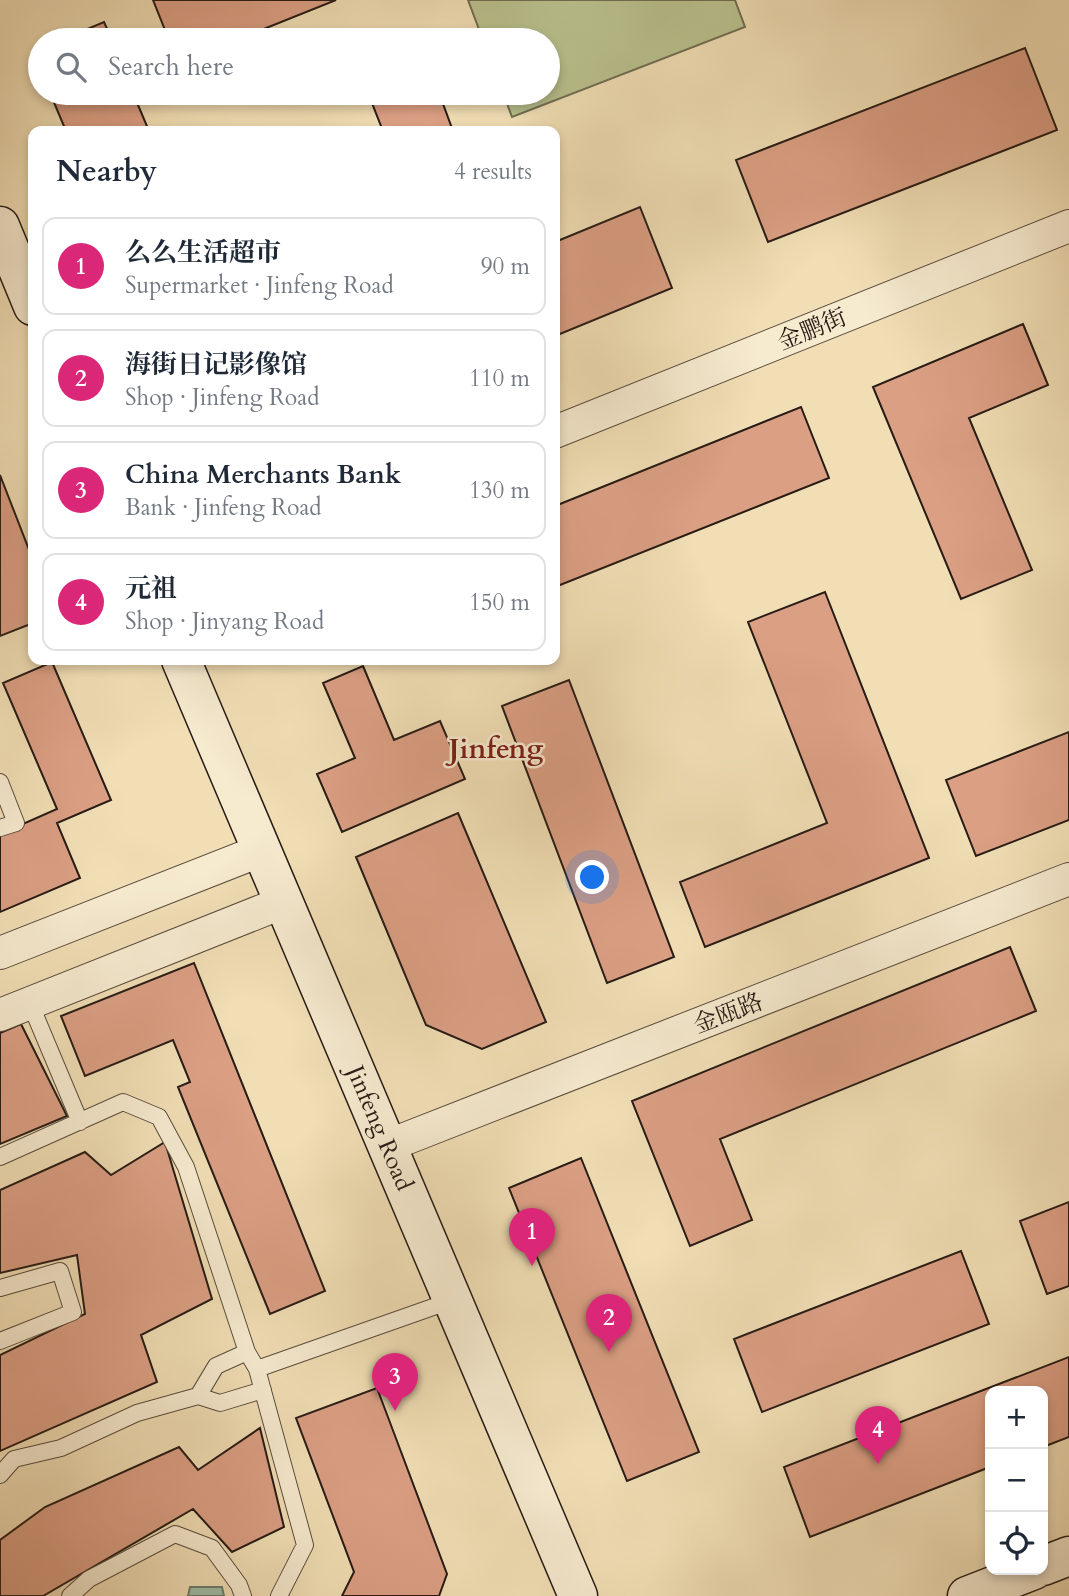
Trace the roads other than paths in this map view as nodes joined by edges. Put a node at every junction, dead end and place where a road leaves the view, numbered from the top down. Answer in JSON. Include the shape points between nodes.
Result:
{"nodes":[{"id":1,"x":0,"y":226,"type":"edge"},
{"id":2,"x":1069,"y":226,"type":"edge"},
{"id":3,"x":28,"y":294,"type":"edge"},
{"id":4,"x":560,"y":430,"type":"edge"},
{"id":5,"x":183,"y":665,"type":"edge"},
{"id":6,"x":0,"y":782,"type":"edge"},
{"id":7,"x":0,"y":828,"type":"edge"},
{"id":8,"x":262,"y":850,"type":"junction"},
{"id":9,"x":1069,"y":879,"type":"edge"},
{"id":10,"x":284,"y":902,"type":"junction"},
{"id":11,"x":0,"y":953,"type":"edge"},
{"id":12,"x":30,"y":1003,"type":"junction"},
{"id":13,"x":0,"y":1015,"type":"edge"},
{"id":14,"x":80,"y":1122,"type":"junction"},
{"id":15,"x":387,"y":1146,"type":"junction"},
{"id":16,"x":0,"y":1157,"type":"edge"},
{"id":17,"x":0,"y":1288,"type":"edge"},
{"id":18,"x":453,"y":1300,"type":"junction"},
{"id":19,"x":0,"y":1341,"type":"edge"},
{"id":20,"x":247,"y":1352,"type":"junction"},
{"id":21,"x":257,"y":1368,"type":"junction"},
{"id":22,"x":263,"y":1390,"type":"junction"},
{"id":23,"x":198,"y":1396,"type":"junction"},
{"id":24,"x":0,"y":1475,"type":"edge"},
{"id":25,"x":1069,"y":1556,"type":"edge"},
{"id":26,"x":1048,"y":1564,"type":"edge"},
{"id":27,"x":1021,"y":1575,"type":"edge"},
{"id":28,"x":70,"y":1596,"type":"edge"},
{"id":29,"x":243,"y":1596,"type":"edge"},
{"id":30,"x":279,"y":1596,"type":"edge"},
{"id":31,"x":578,"y":1596,"type":"edge"},
{"id":32,"x":967,"y":1596,"type":"edge"}],
"edges":[{"from":1,"to":3,"type":"street"},
{"from":2,"to":4,"type":"street","name":"金鹏街"},
{"from":5,"to":8,"type":"street","name":"Jinfeng Road"},
{"from":6,"to":7,"type":"lane","via":[[16,823]]},
{"from":8,"to":10,"type":"street","name":"Jinfeng Road"},
{"from":8,"to":11,"type":"street"},
{"from":9,"to":15,"type":"street","name":"金瓯路"},
{"from":10,"to":12,"type":"street"},
{"from":10,"to":15,"type":"street","name":"Jinfeng Road"},
{"from":12,"to":13,"type":"street"},
{"from":12,"to":14,"type":"lane"},
{"from":14,"to":16,"type":"lane"},
{"from":14,"to":20,"type":"lane","via":[[123,1102],[159,1117],[186,1167]]},
{"from":15,"to":18,"type":"street","name":"Jinfeng Road"},
{"from":17,"to":19,"type":"lane","via":[[60,1271],[73,1312]]},
{"from":18,"to":21,"type":"lane"},
{"from":18,"to":31,"type":"street","name":"Jinfeng Road"},
{"from":20,"to":21,"type":"lane"},
{"from":20,"to":23,"type":"lane","via":[[216,1366]]},
{"from":21,"to":22,"type":"lane"},
{"from":22,"to":23,"type":"lane","via":[[220,1403]]},
{"from":22,"to":30,"type":"lane","via":[[305,1545]]},
{"from":23,"to":24,"type":"lane","via":[[137,1413],[61,1448],[14,1459]]},
{"from":25,"to":26,"type":"street"},
{"from":27,"to":32,"type":"street"},
{"from":28,"to":29,"type":"lane","via":[[89,1579],[175,1534],[212,1548]]}]}
